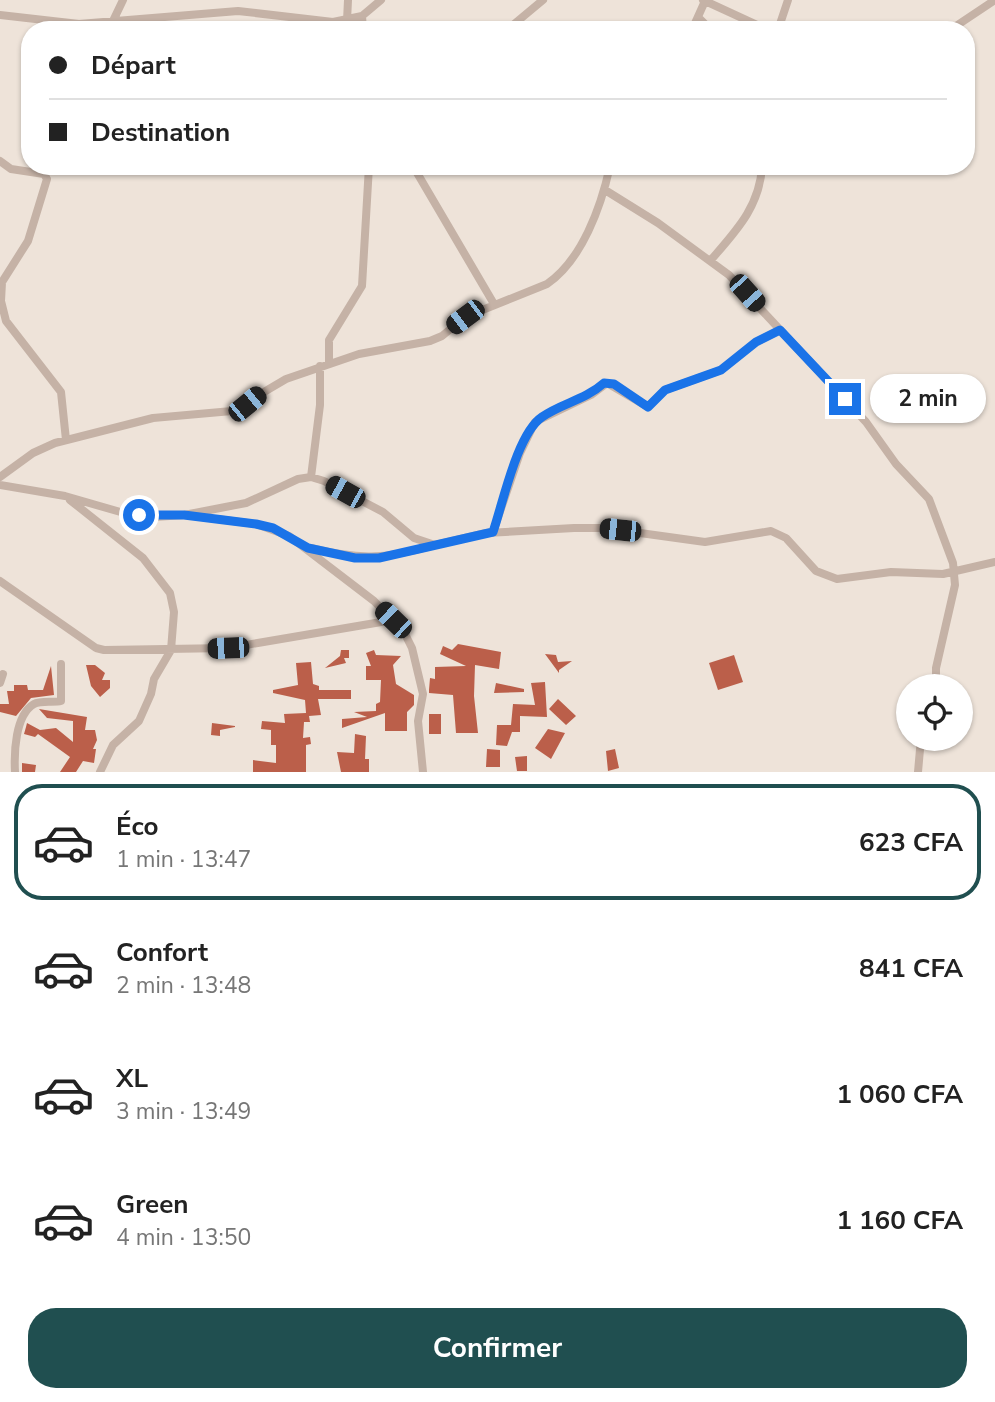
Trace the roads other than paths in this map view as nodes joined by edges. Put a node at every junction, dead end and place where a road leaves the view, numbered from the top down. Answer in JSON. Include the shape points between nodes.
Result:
{"nodes":[{"id":1,"x":123,"y":0,"type":"edge"},
{"id":2,"x":348,"y":0,"type":"edge"},
{"id":3,"x":381,"y":0,"type":"edge"},
{"id":4,"x":543,"y":0,"type":"edge"},
{"id":5,"x":788,"y":0,"type":"edge"},
{"id":6,"x":995,"y":0,"type":"edge"},
{"id":7,"x":704,"y":1,"type":"edge"},
{"id":8,"x":0,"y":15,"type":"edge"},
{"id":9,"x":362,"y":16,"type":"junction"},
{"id":10,"x":699,"y":18,"type":"junction"},
{"id":11,"x":53,"y":21,"type":"edge"},
{"id":12,"x":113,"y":21,"type":"edge"},
{"id":13,"x":130,"y":21,"type":"edge"},
{"id":14,"x":317,"y":21,"type":"edge"},
{"id":15,"x":347,"y":21,"type":"joint"},
{"id":16,"x":362,"y":21,"type":"edge"},
{"id":17,"x":519,"y":21,"type":"edge"},
{"id":18,"x":697,"y":21,"type":"edge"},
{"id":19,"x":702,"y":21,"type":"edge"},
{"id":20,"x":748,"y":21,"type":"edge"},
{"id":21,"x":781,"y":21,"type":"edge"},
{"id":22,"x":964,"y":21,"type":"edge"},
{"id":23,"x":0,"y":162,"type":"edge"},
{"id":24,"x":21,"y":171,"type":"edge"},
{"id":25,"x":45,"y":175,"type":"edge"},
{"id":26,"x":368,"y":175,"type":"edge"},
{"id":27,"x":418,"y":175,"type":"edge"},
{"id":28,"x":608,"y":175,"type":"edge"},
{"id":29,"x":761,"y":175,"type":"edge"},
{"id":30,"x":605,"y":190,"type":"junction"},
{"id":31,"x":710,"y":261,"type":"junction"},
{"id":32,"x":0,"y":291,"type":"edge"},
{"id":33,"x":494,"y":304,"type":"junction"},
{"id":34,"x":780,"y":330,"type":"junction"},
{"id":35,"x":324,"y":365,"type":"junction"},
{"id":36,"x":66,"y":440,"type":"junction"},
{"id":37,"x":0,"y":477,"type":"edge"},
{"id":38,"x":311,"y":477,"type":"junction"},
{"id":39,"x":0,"y":485,"type":"edge"},
{"id":40,"x":65,"y":496,"type":"junction"},
{"id":41,"x":184,"y":515,"type":"junction"},
{"id":42,"x":493,"y":532,"type":"junction"},
{"id":43,"x":435,"y":545,"type":"junction"},
{"id":44,"x":308,"y":548,"type":"junction"},
{"id":45,"x":995,"y":562,"type":"edge"},
{"id":46,"x":955,"y":572,"type":"junction"},
{"id":47,"x":0,"y":581,"type":"edge"},
{"id":48,"x":393,"y":620,"type":"junction"},
{"id":49,"x":171,"y":650,"type":"junction"},
{"id":50,"x":61,"y":664,"type":"dead end"},
{"id":51,"x":936,"y":674,"type":"edge"},
{"id":52,"x":920,"y":751,"type":"edge"},
{"id":53,"x":15,"y":772,"type":"edge"},
{"id":54,"x":100,"y":772,"type":"edge"},
{"id":55,"x":424,"y":772,"type":"edge"},
{"id":56,"x":918,"y":772,"type":"edge"}],
"edges":[{"from":1,"to":12,"type":"street"},
{"from":2,"to":15,"type":"street"},
{"from":3,"to":9,"type":"street"},
{"from":4,"to":17,"type":"street"},
{"from":5,"to":21,"type":"street"},
{"from":6,"to":22,"type":"street"},
{"from":7,"to":10,"type":"street"},
{"from":7,"to":20,"type":"street"},
{"from":8,"to":11,"type":"street"},
{"from":9,"to":15,"type":"street"},
{"from":9,"to":16,"type":"street"},
{"from":10,"to":18,"type":"street"},
{"from":10,"to":19,"type":"street"},
{"from":13,"to":14,"type":"street","via":[[223,11]]},
{"from":23,"to":24,"type":"street"},
{"from":25,"to":32,"type":"street","via":[[28,242]]},
{"from":26,"to":35,"type":"street","via":[[362,286],[329,340]]},
{"from":27,"to":33,"type":"street"},
{"from":28,"to":30,"type":"street"},
{"from":29,"to":31,"type":"street","via":[[750,212]]},
{"from":30,"to":31,"type":"street"},
{"from":30,"to":33,"type":"street","via":[[575,254],[557,277]]},
{"from":31,"to":34,"type":"street"},
{"from":32,"to":36,"type":"street","via":[[6,321],[61,392]]},
{"from":33,"to":35,"type":"street","via":[[430,341]]},
{"from":34,"to":42,"type":"street","via":[[756,342],[721,370],[665,390],[648,407],[607,383],[591,395],[545,414],[529,430]]},
{"from":34,"to":46,"type":"street","via":[[866,422],[929,499]]},
{"from":35,"to":36,"type":"street","via":[[274,384],[232,411],[153,418]]},
{"from":35,"to":38,"type":"street"},
{"from":36,"to":37,"type":"street","via":[[33,453]]},
{"from":38,"to":41,"type":"street","via":[[246,503]]},
{"from":38,"to":43,"type":"street","via":[[383,512],[414,538]]},
{"from":39,"to":40,"type":"street"},
{"from":40,"to":41,"type":"street","via":[[124,513]]},
{"from":40,"to":49,"type":"street","via":[[143,558],[160,578],[170,593],[174,612]]},
{"from":41,"to":44,"type":"street","via":[[273,528]]},
{"from":42,"to":43,"type":"street"},
{"from":42,"to":46,"type":"street","via":[[604,528],[705,542],[771,531],[786,538],[824,576],[837,579],[891,572]]},
{"from":43,"to":44,"type":"street","via":[[379,558]]},
{"from":44,"to":48,"type":"street"},
{"from":45,"to":46,"type":"street"},
{"from":46,"to":51,"type":"street","via":[[954,600]]},
{"from":47,"to":49,"type":"street","via":[[96,648]]},
{"from":48,"to":49,"type":"street","via":[[256,644]]},
{"from":48,"to":55,"type":"street","via":[[409,640],[424,694],[418,720]]},
{"from":49,"to":54,"type":"street","via":[[154,679],[139,721],[113,745]]},
{"from":50,"to":53,"type":"street","via":[[61,701],[37,703],[29,710],[17,736]]},
{"from":52,"to":56,"type":"street"}]}
